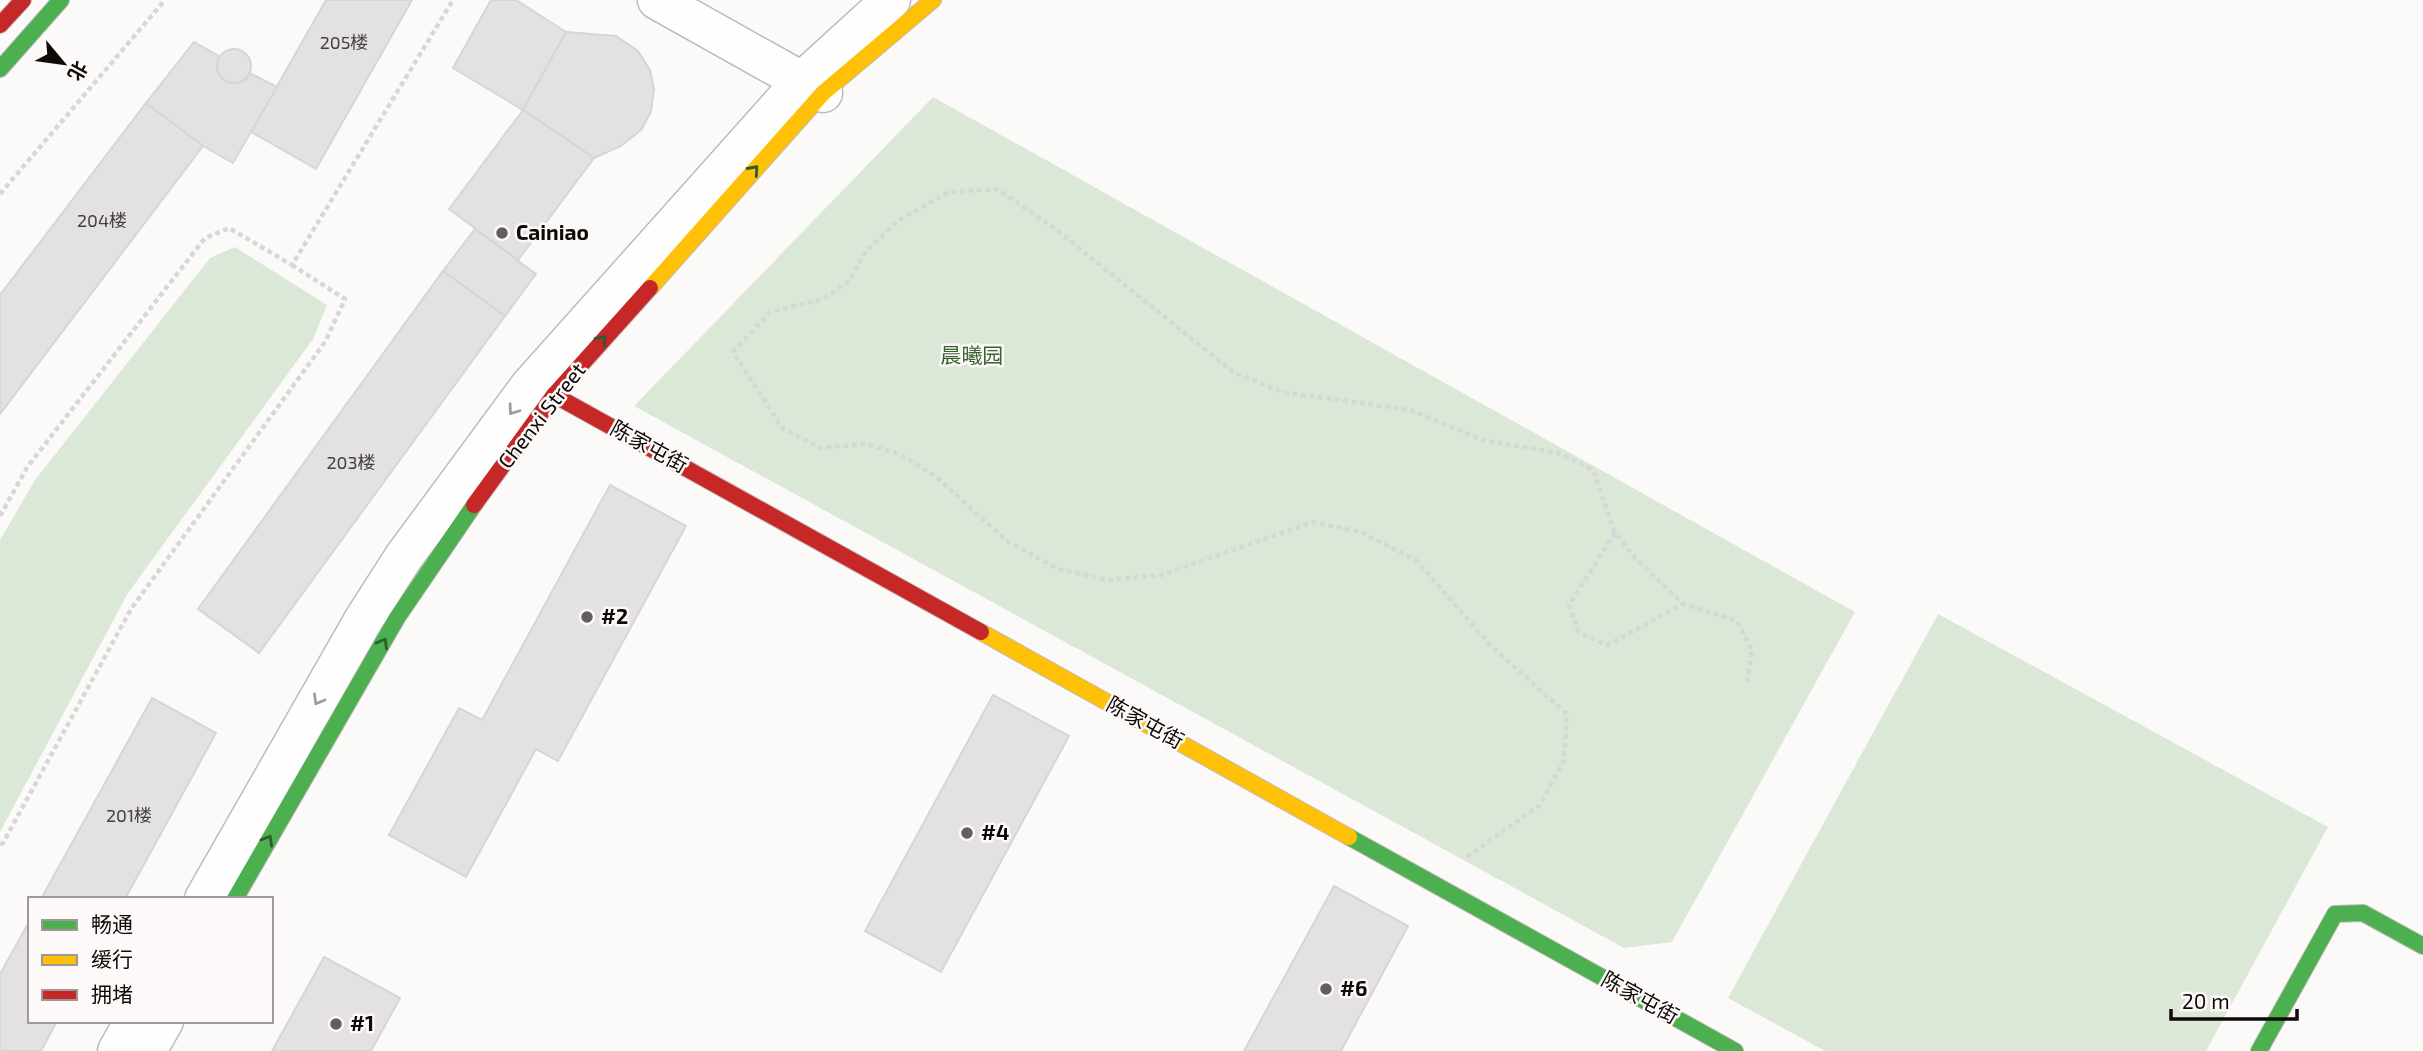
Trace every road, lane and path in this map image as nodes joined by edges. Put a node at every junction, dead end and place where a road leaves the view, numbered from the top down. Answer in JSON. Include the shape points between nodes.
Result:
{"nodes":[{"id":1,"x":23,"y":0,"type":"edge"},
{"id":2,"x":61,"y":0,"type":"edge"},
{"id":3,"x":165,"y":0,"type":"edge"},
{"id":4,"x":453,"y":0,"type":"edge"},
{"id":5,"x":657,"y":0,"type":"edge"},
{"id":6,"x":704,"y":0,"type":"edge"},
{"id":7,"x":891,"y":0,"type":"edge"},
{"id":8,"x":933,"y":0,"type":"edge"},
{"id":9,"x":0,"y":25,"type":"edge"},
{"id":10,"x":0,"y":69,"type":"edge"},
{"id":11,"x":821,"y":79,"type":"junction"},
{"id":12,"x":0,"y":194,"type":"edge"},
{"id":13,"x":292,"y":265,"type":"junction"},
{"id":14,"x":554,"y":394,"type":"junction"},
{"id":15,"x":0,"y":516,"type":"edge"},
{"id":16,"x":1615,"y":533,"type":"junction"},
{"id":17,"x":1683,"y":604,"type":"junction"},
{"id":18,"x":1747,"y":683,"type":"dead end"},
{"id":19,"x":0,"y":844,"type":"edge"},
{"id":20,"x":1462,"y":861,"type":"dead end"},
{"id":21,"x":205,"y":897,"type":"edge"},
{"id":22,"x":235,"y":897,"type":"edge"},
{"id":23,"x":2423,"y":946,"type":"edge"},
{"id":24,"x":133,"y":1023,"type":"edge"},
{"id":25,"x":163,"y":1023,"type":"edge"},
{"id":26,"x":117,"y":1051,"type":"edge"},
{"id":27,"x":147,"y":1051,"type":"edge"},
{"id":28,"x":1735,"y":1051,"type":"edge"},
{"id":29,"x":2259,"y":1051,"type":"edge"}],
"edges":[{"from":1,"to":9,"type":"street"},
{"from":2,"to":10,"type":"street"},
{"from":3,"to":12,"type":"path"},
{"from":4,"to":13,"type":"path"},
{"from":5,"to":11,"type":"street"},
{"from":6,"to":11,"type":"street"},
{"from":7,"to":11,"type":"street","name":"Chenxi Street"},
{"from":8,"to":11,"type":"street","name":"Chenxi Street"},
{"from":14,"to":11,"type":"street","name":"Chenxi Street","one_way":true},
{"from":11,"to":21,"type":"street","name":"Chenxi Street","one_way":true,"via":[[529,387],[403,558]]},
{"from":13,"to":15,"type":"path","via":[[229,228],[205,239],[28,466]]},
{"from":13,"to":19,"type":"path","via":[[345,299],[325,342],[131,609]]},
{"from":22,"to":14,"type":"street","name":"Chenxi Street","one_way":true,"via":[[397,618]]},
{"from":14,"to":28,"type":"street","name":"陈家屯街"},
{"from":16,"to":17,"type":"path"},
{"from":16,"to":17,"type":"path","via":[[1569,604],[1579,634],[1608,645]]},
{"from":16,"to":20,"type":"path","via":[[1593,470],[1558,453],[1482,440],[1411,410],[1282,392],[1233,372],[1054,228],[997,188],[949,192],[899,219],[866,251],[849,281],[823,299],[770,312],[733,352],[783,429],[820,449],[867,444],[899,454],[934,475],[1007,541],[1058,569],[1108,580],[1161,575],[1313,522],[1361,532],[1416,561],[1492,647],[1567,714],[1564,761],[1540,805]]},
{"from":17,"to":18,"type":"path","via":[[1737,621],[1752,650]]},
{"from":23,"to":29,"type":"street","via":[[2362,913],[2335,914]]},
{"from":24,"to":26,"type":"street"},
{"from":25,"to":27,"type":"street"}]}
